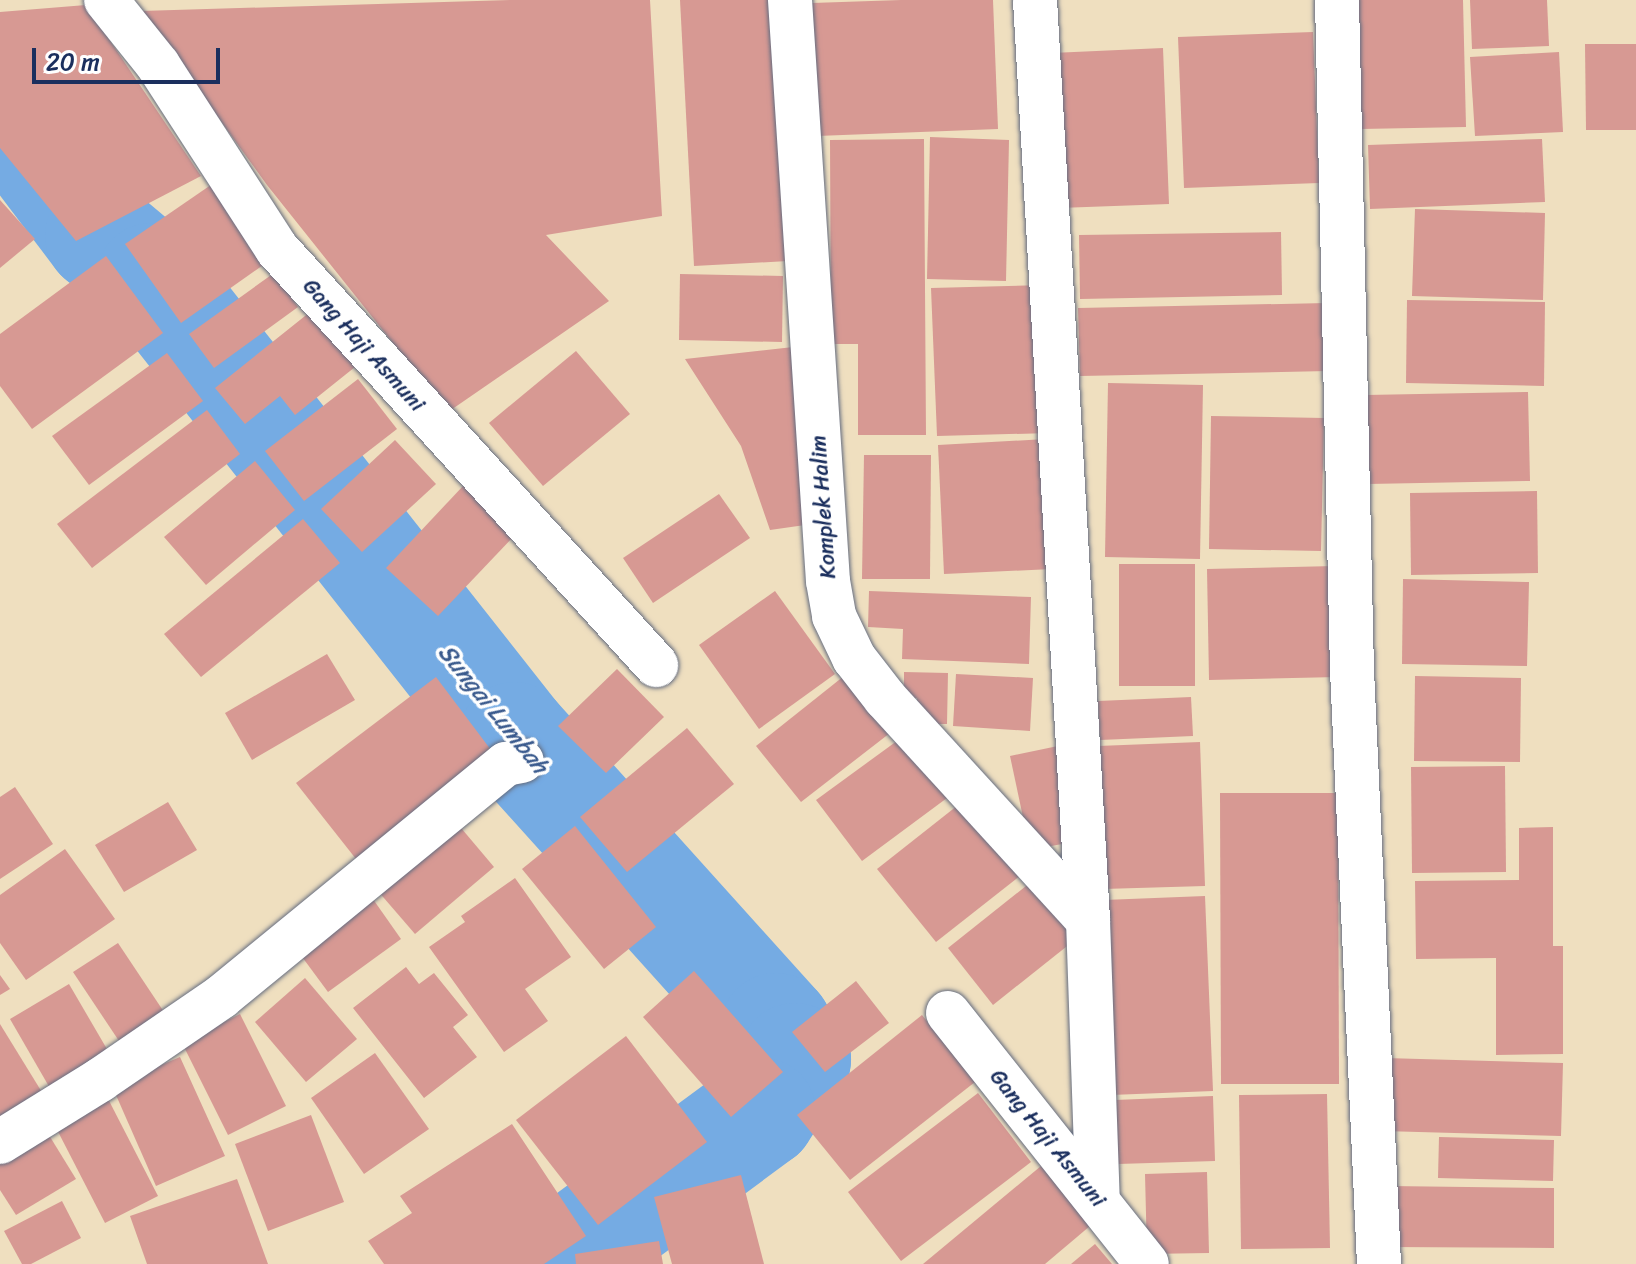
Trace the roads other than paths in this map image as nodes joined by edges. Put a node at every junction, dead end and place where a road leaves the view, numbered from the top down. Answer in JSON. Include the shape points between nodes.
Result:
{"nodes":[{"id":1,"x":106,"y":0,"type":"edge"},
{"id":2,"x":790,"y":0,"type":"edge"},
{"id":3,"x":1035,"y":0,"type":"edge"},
{"id":4,"x":1337,"y":0,"type":"edge"},
{"id":5,"x":656,"y":665,"type":"dead end"},
{"id":6,"x":522,"y":761,"type":"dead end"},
{"id":7,"x":1088,"y":920,"type":"junction"},
{"id":8,"x":948,"y":1013,"type":"dead end"},
{"id":9,"x":0,"y":1142,"type":"edge"},
{"id":10,"x":1098,"y":1200,"type":"junction"},
{"id":11,"x":1147,"y":1264,"type":"edge"},
{"id":12,"x":1379,"y":1264,"type":"edge"}],
"edges":[{"from":1,"to":5,"type":"street","name":"Gang Haji Asmuni","via":[[158,65],[277,249]]},
{"from":2,"to":7,"type":"street","name":"Komplek Halim","via":[[834,616],[854,658],[885,698]]},
{"from":3,"to":7,"type":"street"},
{"from":4,"to":12,"type":"street","via":[[1352,670]]},
{"from":6,"to":9,"type":"street","via":[[506,764],[221,997]]},
{"from":7,"to":10,"type":"street"},
{"from":8,"to":10,"type":"street","name":"Gang Haji Asmuni"},
{"from":10,"to":11,"type":"street","name":"Gang Haji Asmuni"}]}
